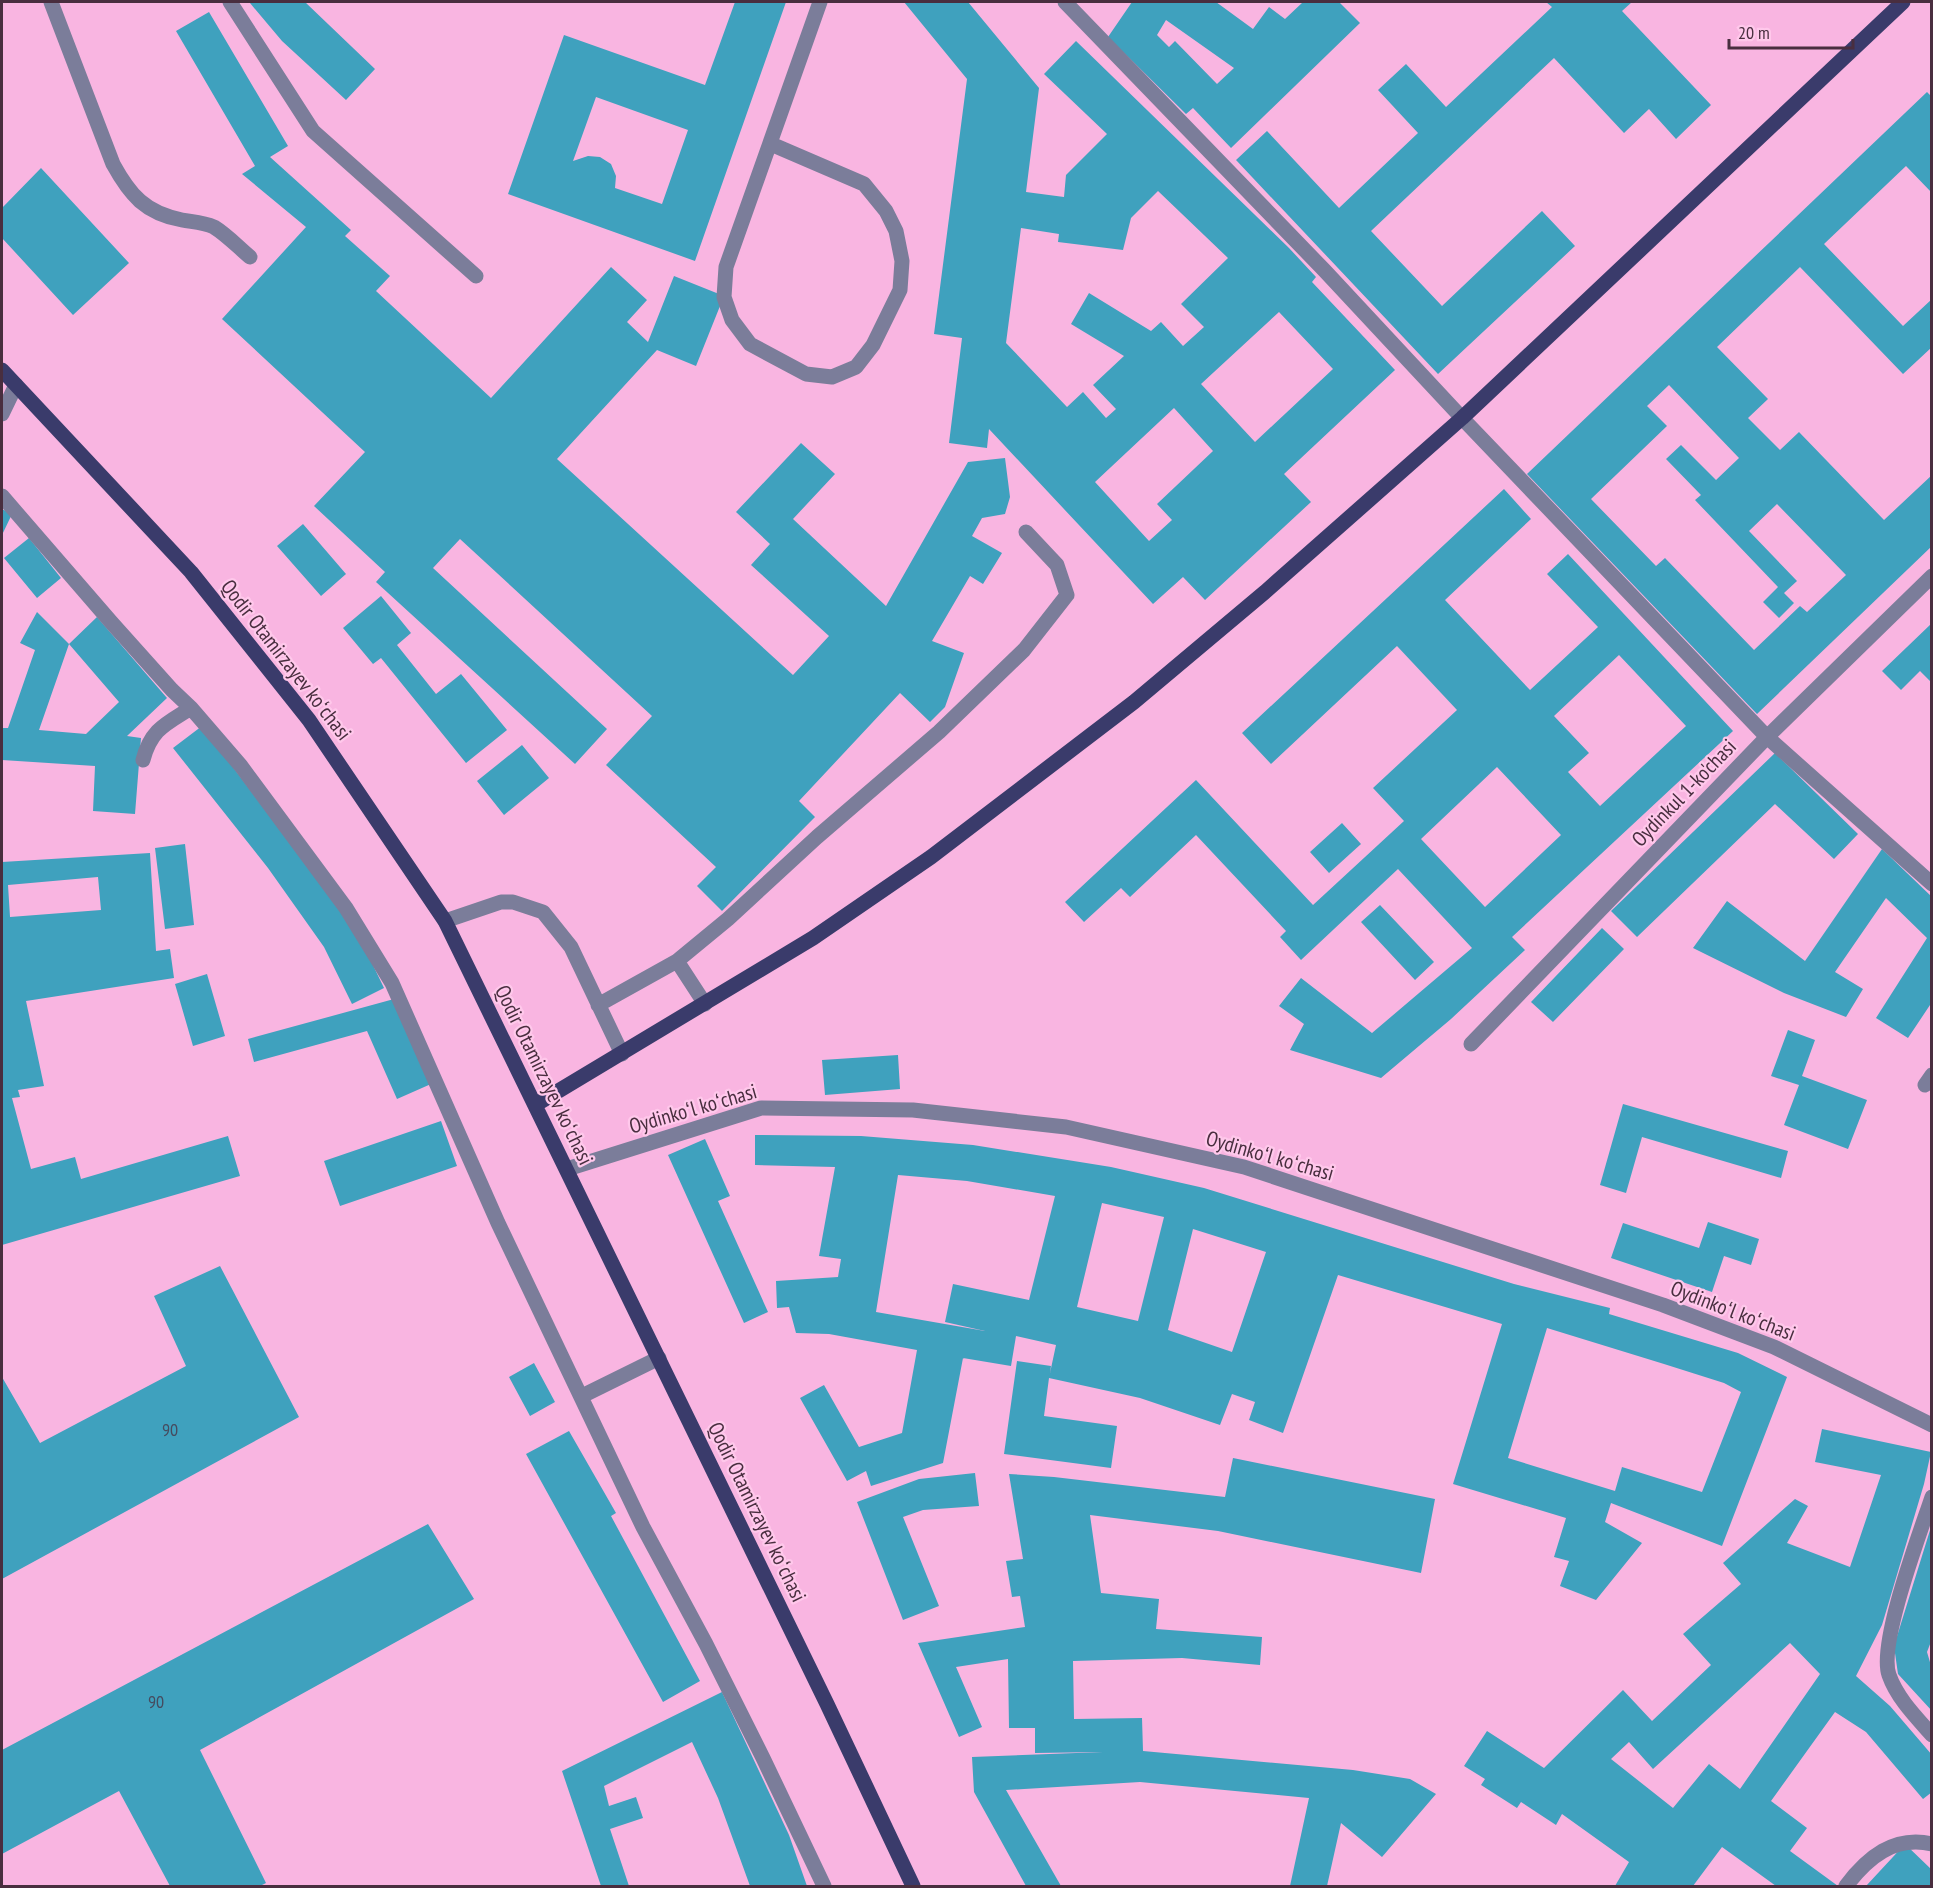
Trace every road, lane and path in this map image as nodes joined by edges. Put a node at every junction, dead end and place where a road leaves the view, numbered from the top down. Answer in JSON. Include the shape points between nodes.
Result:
{"nodes":[{"id":1,"x":51,"y":2,"type":"edge"},
{"id":2,"x":230,"y":2,"type":"edge"},
{"id":3,"x":820,"y":2,"type":"edge"},
{"id":4,"x":1065,"y":2,"type":"edge"},
{"id":5,"x":1903,"y":2,"type":"edge"},
{"id":6,"x":771,"y":144,"type":"junction"},
{"id":7,"x":250,"y":257,"type":"dead end"},
{"id":8,"x":476,"y":276,"type":"dead end"},
{"id":9,"x":2,"y":370,"type":"edge"},
{"id":10,"x":16,"y":385,"type":"junction"},
{"id":11,"x":2,"y":414,"type":"edge"},
{"id":12,"x":1462,"y":418,"type":"junction"},
{"id":13,"x":2,"y":495,"type":"edge"},
{"id":14,"x":1026,"y":532,"type":"dead end"},
{"id":15,"x":1932,"y":576,"type":"edge"},
{"id":16,"x":191,"y":708,"type":"junction"},
{"id":17,"x":1767,"y":736,"type":"junction"},
{"id":18,"x":143,"y":760,"type":"dead end"},
{"id":19,"x":1932,"y":884,"type":"edge"},
{"id":20,"x":445,"y":921,"type":"junction"},
{"id":21,"x":677,"y":961,"type":"junction"},
{"id":22,"x":705,"y":1004,"type":"junction"},
{"id":23,"x":598,"y":1005,"type":"junction"},
{"id":24,"x":1471,"y":1044,"type":"dead end"},
{"id":25,"x":622,"y":1054,"type":"junction"},
{"id":26,"x":535,"y":1105,"type":"junction"},
{"id":27,"x":567,"y":1169,"type":"junction"},
{"id":28,"x":659,"y":1358,"type":"junction"},
{"id":29,"x":582,"y":1396,"type":"junction"},
{"id":30,"x":1932,"y":1425,"type":"edge"},
{"id":31,"x":1932,"y":1497,"type":"edge"},
{"id":32,"x":1932,"y":1735,"type":"edge"},
{"id":33,"x":1932,"y":1844,"type":"edge"},
{"id":34,"x":824,"y":1887,"type":"edge"},
{"id":35,"x":913,"y":1887,"type":"edge"},
{"id":36,"x":1846,"y":1887,"type":"edge"}],
"edges":[{"from":1,"to":7,"type":"street","via":[[124,184],[152,212],[213,227]]},
{"from":2,"to":8,"type":"street","via":[[314,131]]},
{"from":3,"to":6,"type":"street"},
{"from":4,"to":12,"type":"street"},
{"from":5,"to":12,"type":"main road"},
{"from":6,"to":6,"type":"street","via":[[864,184],[886,210],[897,231],[902,261],[900,290],[873,345],[856,367],[832,377],[806,374],[750,344],[732,320],[724,297],[726,267]]},
{"from":9,"to":10,"type":"main road","name":"Qodir Otamirzayev koʻchasi"},
{"from":10,"to":11,"type":"street"},
{"from":10,"to":20,"type":"main road","name":"Qodir Otamirzayev koʻchasi","via":[[199,581],[309,720]]},
{"from":12,"to":17,"type":"street"},
{"from":12,"to":22,"type":"main road","via":[[1134,702],[931,857],[813,938]]},
{"from":13,"to":16,"type":"street"},
{"from":14,"to":21,"type":"street","via":[[1057,565],[1066,595],[1024,650],[939,732]]},
{"from":15,"to":17,"type":"street","name":"Oydinkul 1-ko'chasi"},
{"from":16,"to":18,"type":"street","via":[[158,729],[147,743]]},
{"from":16,"to":29,"type":"street","via":[[241,766],[346,908],[393,983],[498,1223]]},
{"from":17,"to":19,"type":"street"},
{"from":17,"to":24,"type":"street","name":"Oydinkul 1-ko'chasi"},
{"from":20,"to":23,"type":"street","via":[[501,902],[543,912],[571,947]]},
{"from":20,"to":26,"type":"main road","name":"Qodir Otamirzayev koʻchasi"},
{"from":21,"to":22,"type":"street"},
{"from":21,"to":23,"type":"street"},
{"from":22,"to":25,"type":"main road"},
{"from":23,"to":25,"type":"street"},
{"from":25,"to":26,"type":"main road"},
{"from":26,"to":27,"type":"main road","name":"Qodir Otamirzayev koʻchasi"},
{"from":27,"to":28,"type":"main road","name":"Qodir Otamirzayev koʻchasi"},
{"from":27,"to":30,"type":"street","name":"Oydinkoʻl koʻchasi","via":[[761,1108],[913,1110],[1066,1127],[1244,1167],[1663,1305],[1774,1347]]},
{"from":28,"to":29,"type":"street"},
{"from":28,"to":35,"type":"main road","name":"Qodir Otamirzayev koʻchasi"},
{"from":29,"to":34,"type":"street","via":[[643,1527],[748,1727]]},
{"from":31,"to":32,"type":"street","via":[[1892,1626],[1887,1660],[1894,1688]]},
{"from":33,"to":36,"type":"street","via":[[1899,1843],[1879,1852]]}]}
